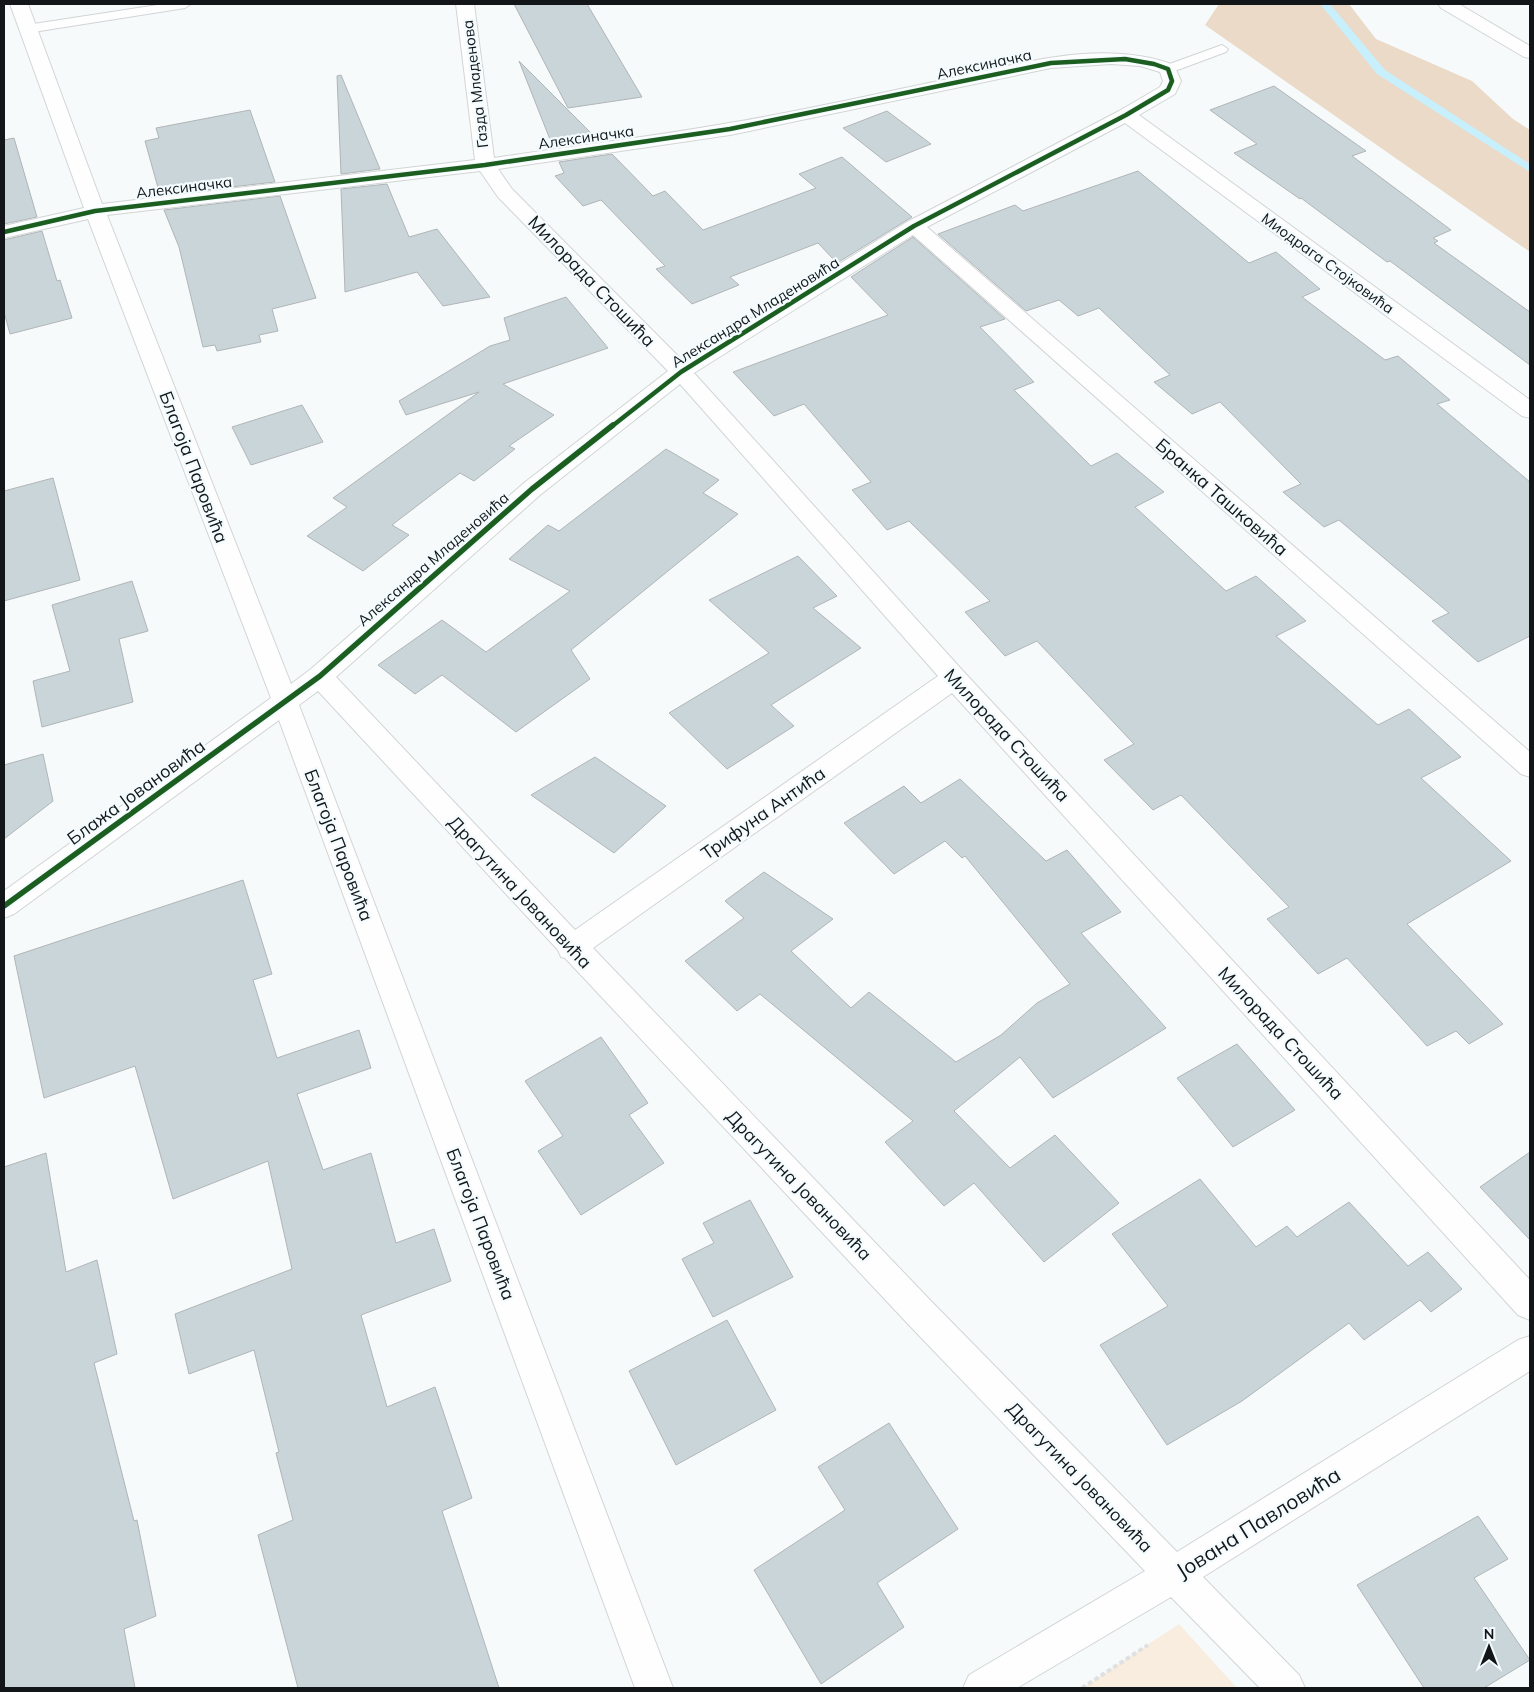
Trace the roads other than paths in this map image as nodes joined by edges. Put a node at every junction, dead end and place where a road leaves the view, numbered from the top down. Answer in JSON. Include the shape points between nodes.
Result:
{"nodes":[{"id":1,"x":185,"y":4,"type":"edge"},
{"id":2,"x":465,"y":4,"type":"edge"},
{"id":3,"x":1447,"y":4,"type":"edge"},
{"id":4,"x":23,"y":16,"type":"edge"},
{"id":5,"x":1222,"y":49,"type":"dead end"},
{"id":6,"x":1530,"y":53,"type":"edge"},
{"id":7,"x":1168,"y":70,"type":"junction"},
{"id":8,"x":1126,"y":116,"type":"junction"},
{"id":9,"x":485,"y":165,"type":"junction"},
{"id":10,"x":95,"y":212,"type":"junction"},
{"id":11,"x":914,"y":226,"type":"junction"},
{"id":12,"x":4,"y":232,"type":"edge"},
{"id":13,"x":681,"y":372,"type":"junction"},
{"id":14,"x":1530,"y":411,"type":"edge"},
{"id":15,"x":320,"y":676,"type":"junction"},
{"id":16,"x":954,"y":678,"type":"junction"},
{"id":17,"x":285,"y":702,"type":"junction"},
{"id":18,"x":1530,"y":767,"type":"edge"},
{"id":19,"x":4,"y":906,"type":"edge"},
{"id":20,"x":572,"y":948,"type":"junction"},
{"id":21,"x":1530,"y":1304,"type":"edge"},
{"id":22,"x":1530,"y":1352,"type":"edge"},
{"id":23,"x":1174,"y":1575,"type":"junction"},
{"id":24,"x":654,"y":1688,"type":"edge"},
{"id":25,"x":982,"y":1688,"type":"edge"},
{"id":26,"x":1286,"y":1688,"type":"edge"}],
"edges":[{"from":1,"to":4,"type":"lane"},
{"from":2,"to":9,"type":"street","name":"Газда Младенова"},
{"from":3,"to":6,"type":"street"},
{"from":4,"to":10,"type":"street","name":"Благоја Паровића"},
{"from":5,"to":7,"type":"lane"},
{"from":7,"to":8,"type":"street","name":"Александра Младеновића","via":[[1172,81],[1168,90]]},
{"from":7,"to":9,"type":"street","name":"Алексиначка","via":[[1135,59],[1051,63],[730,129]]},
{"from":8,"to":11,"type":"street","name":"Александра Младеновића"},
{"from":8,"to":14,"type":"street","name":"Миодрага Стојковића"},
{"from":9,"to":10,"type":"street","name":"Алексиначка"},
{"from":9,"to":13,"type":"street","name":"Милорада Стошића","via":[[505,193]]},
{"from":10,"to":12,"type":"street","name":"Алексиначка"},
{"from":10,"to":17,"type":"street","name":"Благоја Паровића"},
{"from":11,"to":13,"type":"street","name":"Александра Младеновића"},
{"from":11,"to":18,"type":"street","name":"Бранка Ташковића"},
{"from":13,"to":15,"type":"street","name":"Александра Младеновића","via":[[532,489]]},
{"from":13,"to":16,"type":"street","name":"Милорада Стошића"},
{"from":15,"to":17,"type":"street","name":"Александра Младеновића"},
{"from":15,"to":20,"type":"street","name":"Драгутина Јовановића"},
{"from":16,"to":20,"type":"street","name":"Трифуна Антића"},
{"from":16,"to":21,"type":"street","name":"Милорада Стошића"},
{"from":17,"to":19,"type":"street","name":"Блажа Јовановића"},
{"from":17,"to":24,"type":"street","name":"Благоја Паровића"},
{"from":20,"to":23,"type":"street","name":"Драгутина Јовановића"},
{"from":22,"to":23,"type":"street","name":"Јована Павловића"},
{"from":23,"to":25,"type":"street","name":"Јована Павловића"},
{"from":23,"to":26,"type":"street","name":"Драгутина Јовановића"}]}
